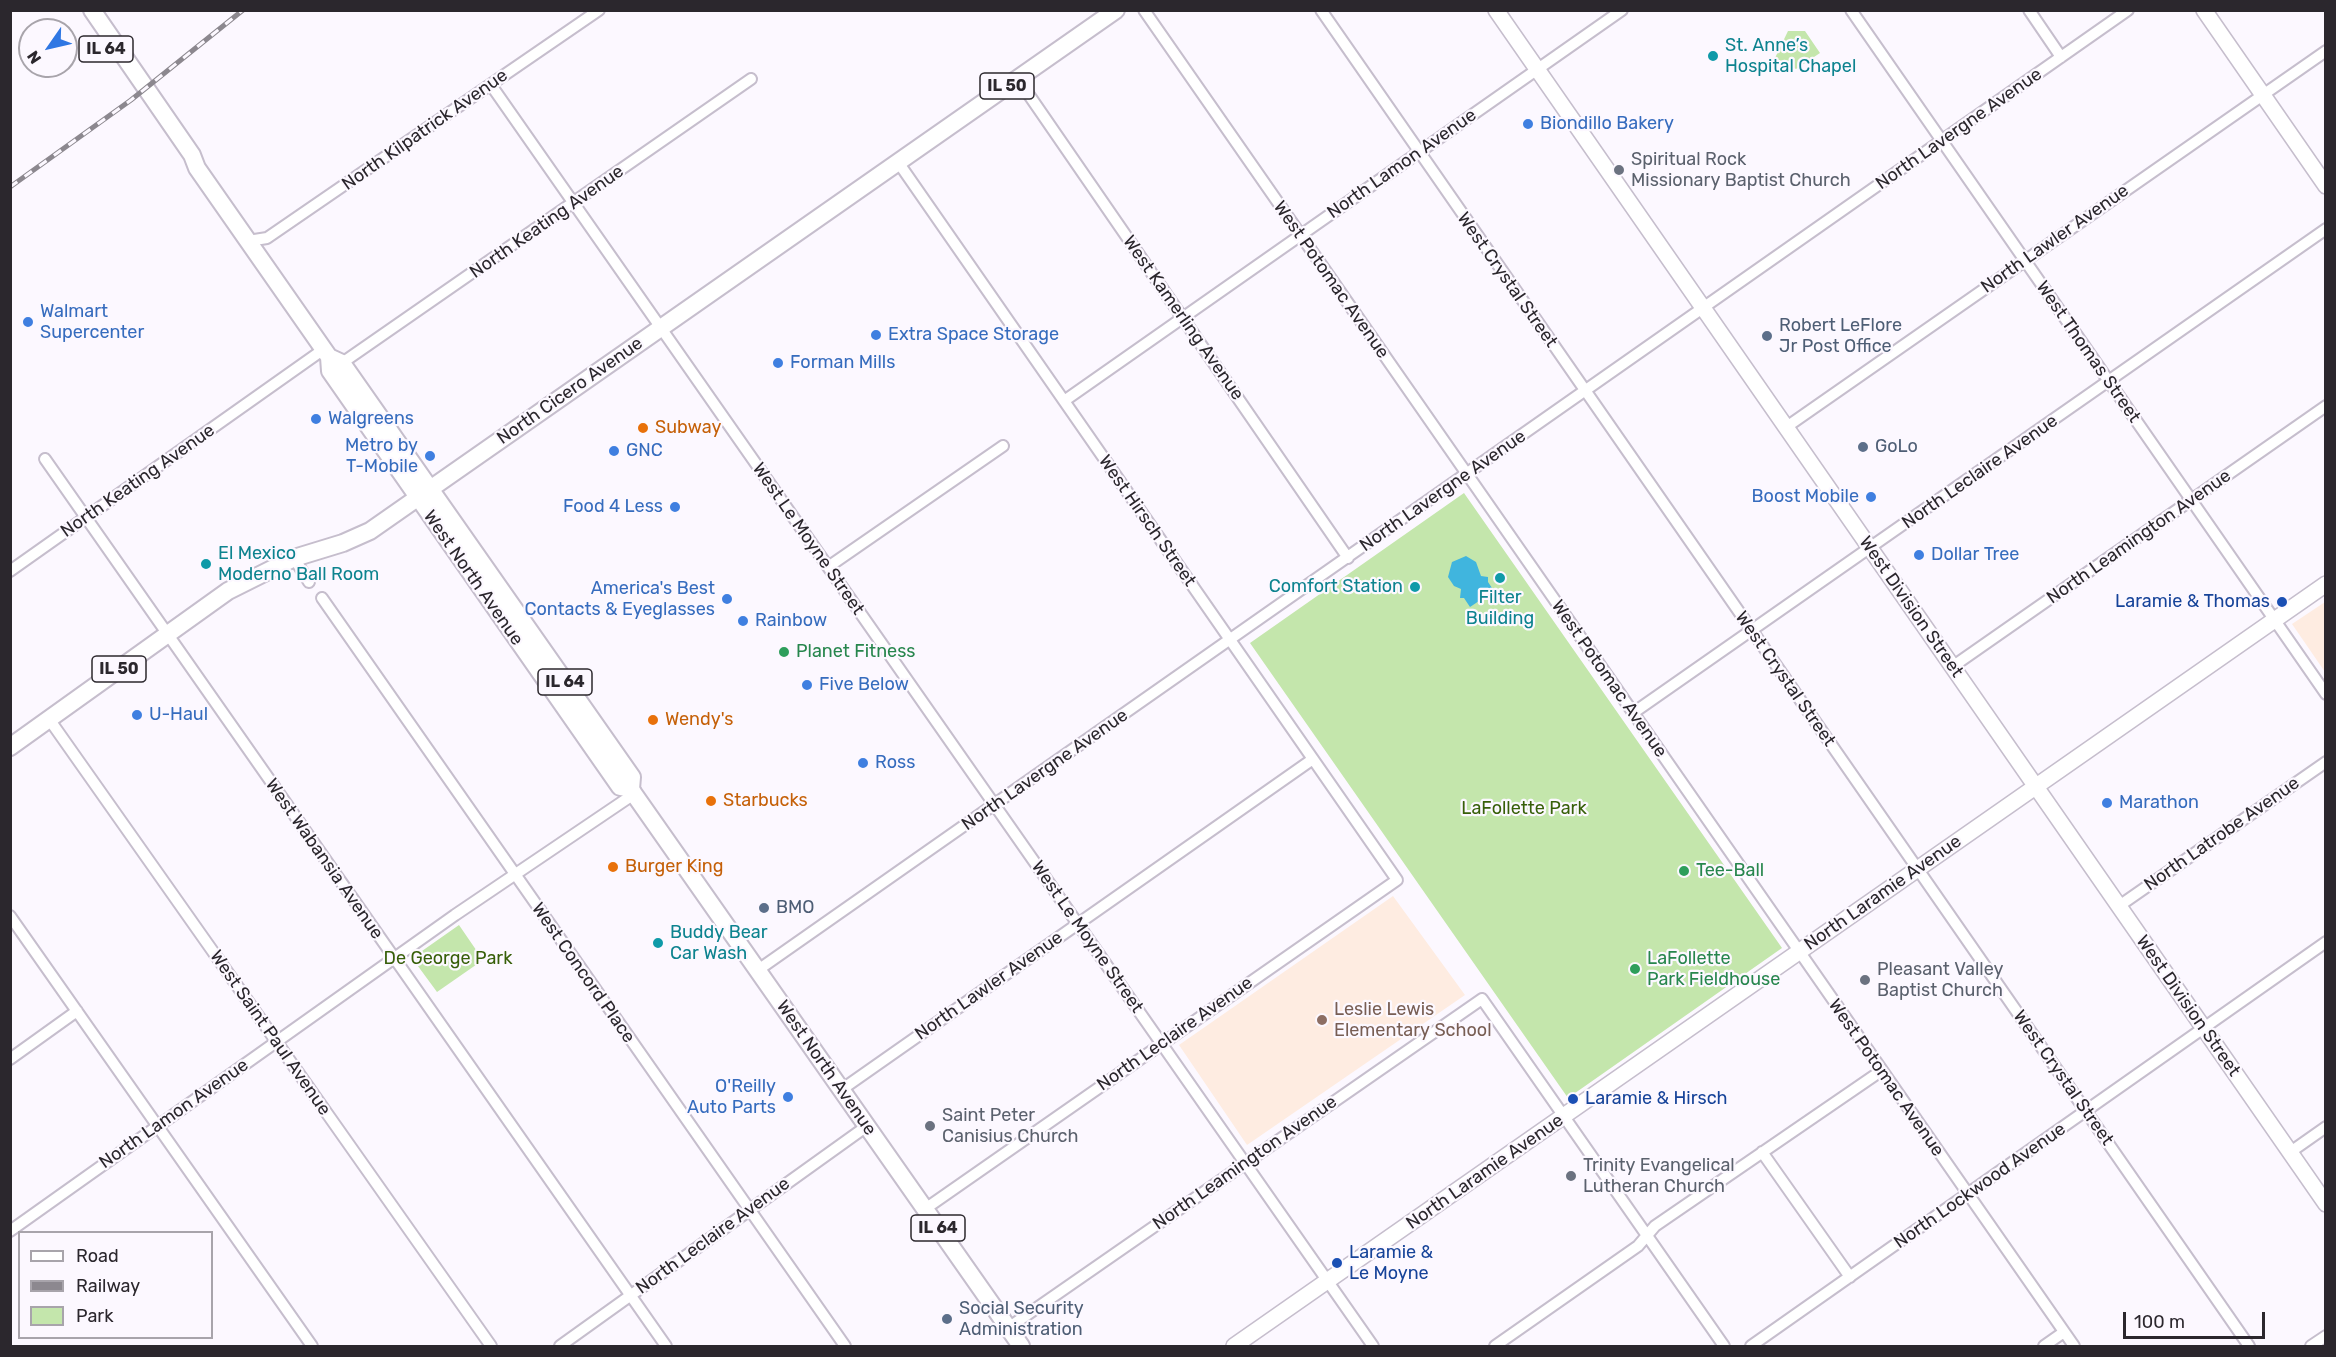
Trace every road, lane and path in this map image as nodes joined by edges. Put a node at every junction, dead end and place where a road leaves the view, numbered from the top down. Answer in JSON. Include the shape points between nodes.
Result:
{"nodes":[{"id":1,"x":80,"y":10,"type":"edge"},
{"id":2,"x":92,"y":10,"type":"edge"},
{"id":3,"x":599,"y":10,"type":"edge"},
{"id":4,"x":1116,"y":10,"type":"edge"},
{"id":5,"x":1144,"y":10,"type":"edge"},
{"id":6,"x":1321,"y":10,"type":"edge"},
{"id":7,"x":1496,"y":10,"type":"edge"},
{"id":8,"x":1622,"y":10,"type":"edge"},
{"id":9,"x":1851,"y":10,"type":"edge"},
{"id":10,"x":2029,"y":10,"type":"edge"},
{"id":11,"x":2128,"y":10,"type":"edge"},
{"id":12,"x":2204,"y":10,"type":"edge"},
{"id":13,"x":2325,"y":51,"type":"edge"},
{"id":14,"x":2061,"y":57,"type":"junction"},
{"id":15,"x":1537,"y":70,"type":"junction"},
{"id":16,"x":751,"y":79,"type":"dead end"},
{"id":17,"x":1018,"y":79,"type":"junction"},
{"id":18,"x":491,"y":85,"type":"junction"},
{"id":19,"x":2262,"y":95,"type":"junction"},
{"id":20,"x":1941,"y":141,"type":"junction"},
{"id":21,"x":1419,"y":153,"type":"junction"},
{"id":22,"x":898,"y":162,"type":"junction"},
{"id":23,"x":197,"y":168,"type":"junction"},
{"id":24,"x":2325,"y":186,"type":"edge"},
{"id":25,"x":574,"y":204,"type":"junction"},
{"id":26,"x":2325,"y":229,"type":"edge"},
{"id":27,"x":1301,"y":235,"type":"junction"},
{"id":28,"x":248,"y":241,"type":"junction"},
{"id":29,"x":2025,"y":261,"type":"junction"},
{"id":30,"x":1703,"y":309,"type":"junction"},
{"id":31,"x":1182,"y":318,"type":"junction"},
{"id":32,"x":661,"y":328,"type":"junction"},
{"id":33,"x":332,"y":356,"type":"junction"},
{"id":34,"x":2109,"y":381,"type":"junction"},
{"id":35,"x":1585,"y":391,"type":"junction"},
{"id":36,"x":1064,"y":401,"type":"junction"},
{"id":37,"x":2325,"y":406,"type":"edge"},
{"id":38,"x":1785,"y":428,"type":"junction"},
{"id":39,"x":1004,"y":446,"type":"dead end"},
{"id":40,"x":45,"y":459,"type":"dead end"},
{"id":41,"x":1467,"y":475,"type":"junction"},
{"id":42,"x":424,"y":493,"type":"junction"},
{"id":43,"x":2191,"y":500,"type":"junction"},
{"id":44,"x":86,"y":518,"type":"junction"},
{"id":45,"x":1870,"y":549,"type":"junction"},
{"id":46,"x":294,"y":558,"type":"junction"},
{"id":47,"x":1348,"y":558,"type":"junction"},
{"id":48,"x":828,"y":567,"type":"junction"},
{"id":49,"x":10,"y":572,"type":"edge"},
{"id":50,"x":309,"y":582,"type":"dead end"},
{"id":51,"x":2325,"y":584,"type":"edge"},
{"id":52,"x":322,"y":598,"type":"dead end"},
{"id":53,"x":2274,"y":620,"type":"junction"},
{"id":54,"x":1752,"y":630,"type":"junction"},
{"id":55,"x":167,"y":634,"type":"junction"},
{"id":56,"x":1230,"y":640,"type":"junction"},
{"id":57,"x":1952,"y":668,"type":"junction"},
{"id":58,"x":2325,"y":694,"type":"edge"},
{"id":59,"x":1633,"y":713,"type":"junction"},
{"id":60,"x":49,"y":719,"type":"junction"},
{"id":61,"x":10,"y":747,"type":"edge"},
{"id":62,"x":1313,"y":759,"type":"junction"},
{"id":63,"x":2325,"y":762,"type":"edge"},
{"id":64,"x":2035,"y":786,"type":"junction"},
{"id":65,"x":633,"y":791,"type":"junction"},
{"id":66,"x":994,"y":805,"type":"junction"},
{"id":67,"x":1918,"y":869,"type":"junction"},
{"id":68,"x":515,"y":876,"type":"junction"},
{"id":69,"x":1397,"y":880,"type":"joint"},
{"id":70,"x":2119,"y":906,"type":"junction"},
{"id":71,"x":10,"y":916,"type":"edge"},
{"id":72,"x":1078,"y":924,"type":"junction"},
{"id":73,"x":2325,"y":942,"type":"edge"},
{"id":74,"x":1798,"y":952,"type":"junction"},
{"id":75,"x":394,"y":958,"type":"junction"},
{"id":76,"x":758,"y":970,"type":"junction"},
{"id":77,"x":77,"y":1011,"type":"junction"},
{"id":78,"x":2203,"y":1028,"type":"junction"},
{"id":79,"x":276,"y":1041,"type":"junction"},
{"id":80,"x":1161,"y":1044,"type":"junction"},
{"id":81,"x":10,"y":1059,"type":"edge"},
{"id":82,"x":1881,"y":1071,"type":"junction"},
{"id":83,"x":841,"y":1090,"type":"junction"},
{"id":84,"x":2086,"y":1111,"type":"junction"},
{"id":85,"x":1564,"y":1117,"type":"junction"},
{"id":86,"x":158,"y":1126,"type":"junction"},
{"id":87,"x":867,"y":1126,"type":"junction"},
{"id":88,"x":2325,"y":1127,"type":"edge"},
{"id":89,"x":1762,"y":1152,"type":"junction"},
{"id":90,"x":2289,"y":1153,"type":"junction"},
{"id":91,"x":1245,"y":1163,"type":"junction"},
{"id":92,"x":1967,"y":1194,"type":"junction"},
{"id":93,"x":2325,"y":1204,"type":"edge"},
{"id":94,"x":925,"y":1209,"type":"junction"},
{"id":95,"x":750,"y":1210,"type":"junction"},
{"id":96,"x":10,"y":1231,"type":"edge"},
{"id":97,"x":1647,"y":1236,"type":"junction"},
{"id":98,"x":1850,"y":1277,"type":"junction"},
{"id":99,"x":1328,"y":1282,"type":"junction"},
{"id":100,"x":630,"y":1296,"type":"junction"},
{"id":101,"x":1008,"y":1328,"type":"junction"},
{"id":102,"x":2064,"y":1332,"type":"junction"},
{"id":103,"x":2325,"y":1336,"type":"edge"},
{"id":104,"x":312,"y":1347,"type":"edge"},
{"id":105,"x":490,"y":1347,"type":"edge"},
{"id":106,"x":560,"y":1347,"type":"edge"},
{"id":107,"x":666,"y":1347,"type":"edge"},
{"id":108,"x":845,"y":1347,"type":"edge"},
{"id":109,"x":1021,"y":1347,"type":"edge"},
{"id":110,"x":1234,"y":1347,"type":"edge"},
{"id":111,"x":1374,"y":1347,"type":"edge"},
{"id":112,"x":1495,"y":1347,"type":"edge"},
{"id":113,"x":1724,"y":1347,"type":"edge"},
{"id":114,"x":1751,"y":1347,"type":"edge"},
{"id":115,"x":2044,"y":1347,"type":"edge"},
{"id":116,"x":2074,"y":1347,"type":"edge"},
{"id":117,"x":2249,"y":1347,"type":"edge"},
{"id":118,"x":2311,"y":1347,"type":"edge"}],
"edges":[{"from":1,"to":23,"type":"main road","name":"West North Avenue","number":"IL 64","via":[[184,160]]},
{"from":2,"to":23,"type":"main road","name":"West North Avenue","number":"IL 64","via":[[192,154]]},
{"from":3,"to":18,"type":"street","name":"North Kilpatrick Avenue"},
{"from":4,"to":17,"type":"main road","name":"North Cicero Avenue","number":"IL 50"},
{"from":5,"to":27,"type":"street","name":"West Potomac Avenue"},
{"from":6,"to":21,"type":"street","name":"West Crystal Street"},
{"from":7,"to":15,"type":"street","name":"West Division Street"},
{"from":8,"to":15,"type":"street","name":"North Lamon Avenue"},
{"from":9,"to":20,"type":"street","name":"West Thomas Street"},
{"from":10,"to":14,"type":"street"},
{"from":11,"to":14,"type":"street","name":"North Lavergne Avenue"},
{"from":12,"to":19,"type":"street"},
{"from":13,"to":19,"type":"street","name":"North Lawler Avenue"},
{"from":14,"to":20,"type":"street","name":"North Lavergne Avenue"},
{"from":15,"to":21,"type":"street","name":"North Lamon Avenue"},
{"from":15,"to":30,"type":"street","name":"West Division Street"},
{"from":16,"to":25,"type":"street","name":"North Keating Avenue"},
{"from":17,"to":22,"type":"main road","name":"North Cicero Avenue","number":"IL 50"},
{"from":17,"to":31,"type":"street","name":"West Kamerling Avenue"},
{"from":18,"to":25,"type":"street","name":"West Le Moyne Street"},
{"from":18,"to":28,"type":"street","name":"North Kilpatrick Avenue","via":[[270,237]]},
{"from":19,"to":24,"type":"street"},
{"from":19,"to":29,"type":"street","name":"North Lawler Avenue"},
{"from":20,"to":29,"type":"street","name":"West Thomas Street"},
{"from":20,"to":30,"type":"street","name":"North Lavergne Avenue"},
{"from":21,"to":27,"type":"street","name":"North Lamon Avenue"},
{"from":21,"to":35,"type":"street","name":"West Crystal Street"},
{"from":22,"to":32,"type":"main road","name":"North Cicero Avenue","number":"IL 50"},
{"from":22,"to":36,"type":"street","name":"West Hirsch Street"},
{"from":23,"to":28,"type":"main road","name":"West North Avenue","number":"IL 64"},
{"from":25,"to":32,"type":"street","name":"West Le Moyne Street"},
{"from":25,"to":33,"type":"street","name":"North Keating Avenue"},
{"from":26,"to":34,"type":"street","name":"North Leclaire Avenue"},
{"from":27,"to":31,"type":"street","name":"North Lamon Avenue"},
{"from":27,"to":41,"type":"street","name":"West Potomac Avenue"},
{"from":28,"to":33,"type":"main road","name":"West North Avenue","number":"IL 64"},
{"from":29,"to":34,"type":"street","name":"West Thomas Street"},
{"from":29,"to":38,"type":"street","name":"North Lawler Avenue"},
{"from":30,"to":35,"type":"street","name":"North Lavergne Avenue"},
{"from":30,"to":38,"type":"street","name":"West Division Street"},
{"from":31,"to":36,"type":"street","name":"North Lamon Avenue"},
{"from":31,"to":47,"type":"street","name":"West Kamerling Avenue"},
{"from":32,"to":42,"type":"main road","name":"North Cicero Avenue","number":"IL 50"},
{"from":32,"to":48,"type":"street","name":"West Le Moyne Street"},
{"from":33,"to":42,"type":"main road","name":"West North Avenue","number":"IL 64","via":[[330,372]]},
{"from":33,"to":44,"type":"street","name":"North Keating Avenue"},
{"from":34,"to":43,"type":"street","name":"West Thomas Street"},
{"from":34,"to":45,"type":"street","name":"North Leclaire Avenue"},
{"from":35,"to":41,"type":"street","name":"North Lavergne Avenue"},
{"from":35,"to":54,"type":"street","name":"West Crystal Street"},
{"from":36,"to":56,"type":"street","name":"West Hirsch Street"},
{"from":37,"to":43,"type":"street","name":"North Leamington Avenue"},
{"from":38,"to":45,"type":"street","name":"West Division Street"},
{"from":39,"to":48,"type":"street"},
{"from":40,"to":44,"type":"street","name":"West Wabansia Avenue"},
{"from":41,"to":47,"type":"street","name":"North Lavergne Avenue"},
{"from":41,"to":59,"type":"street","name":"West Potomac Avenue"},
{"from":42,"to":46,"type":"main road","name":"North Cicero Avenue","number":"IL 50","via":[[370,531]]},
{"from":42,"to":65,"type":"main road","name":"West North Avenue","number":"IL 64","via":[[620,787]]},
{"from":43,"to":53,"type":"street","name":"West Thomas Street"},
{"from":43,"to":57,"type":"street","name":"North Leamington Avenue"},
{"from":44,"to":49,"type":"street","name":"North Keating Avenue"},
{"from":44,"to":55,"type":"street","name":"West Wabansia Avenue"},
{"from":45,"to":54,"type":"street","name":"North Leclaire Avenue"},
{"from":45,"to":57,"type":"street","name":"West Division Street"},
{"from":46,"to":50,"type":"street"},
{"from":46,"to":55,"type":"main road","name":"North Cicero Avenue","number":"IL 50","via":[[228,591]]},
{"from":47,"to":56,"type":"street","name":"North Lavergne Avenue"},
{"from":48,"to":66,"type":"street","name":"West Le Moyne Street"},
{"from":51,"to":53,"type":"street","name":"North Laramie Avenue"},
{"from":52,"to":68,"type":"street","name":"West Concord Place"},
{"from":53,"to":58,"type":"street","name":"West Thomas Street"},
{"from":53,"to":64,"type":"street","name":"North Laramie Avenue"},
{"from":54,"to":59,"type":"street","name":"North Leclaire Avenue"},
{"from":54,"to":67,"type":"street","name":"West Crystal Street"},
{"from":55,"to":60,"type":"main road","name":"North Cicero Avenue","number":"IL 50"},
{"from":55,"to":75,"type":"street","name":"West Wabansia Avenue"},
{"from":56,"to":62,"type":"street","name":"West Hirsch Street"},
{"from":56,"to":66,"type":"street","name":"North Lavergne Avenue"},
{"from":57,"to":64,"type":"street","name":"West Division Street"},
{"from":59,"to":74,"type":"street","name":"West Potomac Avenue"},
{"from":60,"to":61,"type":"main road","name":"North Cicero Avenue","number":"IL 50"},
{"from":60,"to":79,"type":"street","name":"West Saint Paul Avenue"},
{"from":62,"to":69,"type":"street","name":"West Hirsch Street"},
{"from":62,"to":72,"type":"street","name":"North Lawler Avenue"},
{"from":63,"to":70,"type":"street","name":"North Latrobe Avenue"},
{"from":64,"to":67,"type":"street","name":"North Laramie Avenue"},
{"from":64,"to":70,"type":"street","name":"West Division Street"},
{"from":65,"to":68,"type":"street","name":"North Lamon Avenue"},
{"from":65,"to":76,"type":"main road","name":"West North Avenue","number":"IL 64"},
{"from":66,"to":72,"type":"street","name":"West Le Moyne Street"},
{"from":66,"to":76,"type":"street","name":"North Lavergne Avenue"},
{"from":67,"to":74,"type":"street","name":"North Laramie Avenue"},
{"from":67,"to":84,"type":"street","name":"West Crystal Street"},
{"from":68,"to":75,"type":"street","name":"North Lamon Avenue"},
{"from":68,"to":95,"type":"street","name":"West Concord Place"},
{"from":69,"to":80,"type":"street","name":"North Leclaire Avenue"},
{"from":70,"to":78,"type":"street","name":"West Division Street"},
{"from":71,"to":77,"type":"street"},
{"from":72,"to":80,"type":"street","name":"West Le Moyne Street"},
{"from":72,"to":83,"type":"street","name":"North Lawler Avenue"},
{"from":73,"to":78,"type":"street","name":"North Lockwood Avenue"},
{"from":74,"to":82,"type":"street","name":"West Potomac Avenue"},
{"from":74,"to":85,"type":"street","name":"North Laramie Avenue"},
{"from":75,"to":79,"type":"street","name":"North Lamon Avenue"},
{"from":75,"to":100,"type":"street","name":"West Wabansia Avenue"},
{"from":76,"to":83,"type":"main road","name":"West North Avenue","number":"IL 64"},
{"from":77,"to":81,"type":"street"},
{"from":77,"to":86,"type":"street"},
{"from":78,"to":84,"type":"street","name":"North Lockwood Avenue"},
{"from":78,"to":90,"type":"street","name":"West Division Street"},
{"from":79,"to":86,"type":"street","name":"North Lamon Avenue"},
{"from":79,"to":105,"type":"street","name":"West Saint Paul Avenue"},
{"from":80,"to":91,"type":"street","name":"West Le Moyne Street"},
{"from":80,"to":94,"type":"street","name":"North Leclaire Avenue"},
{"from":82,"to":89,"type":"street"},
{"from":82,"to":92,"type":"street","name":"West Potomac Avenue"},
{"from":83,"to":87,"type":"main road","name":"West North Avenue","number":"IL 64"},
{"from":84,"to":92,"type":"street","name":"North Lockwood Avenue"},
{"from":84,"to":117,"type":"street","name":"West Crystal Street"},
{"from":85,"to":91,"type":"street","name":"North Leamington Avenue","via":[[1482,999]]},
{"from":85,"to":97,"type":"street"},
{"from":85,"to":99,"type":"street","name":"North Laramie Avenue"},
{"from":86,"to":96,"type":"street","name":"North Lamon Avenue"},
{"from":86,"to":104,"type":"street"},
{"from":87,"to":94,"type":"main road","name":"West North Avenue","number":"IL 64"},
{"from":87,"to":95,"type":"street","name":"North Leclaire Avenue"},
{"from":88,"to":90,"type":"street"},
{"from":89,"to":97,"type":"street","via":[[1655,1226]]},
{"from":89,"to":98,"type":"street"},
{"from":90,"to":93,"type":"street","name":"West Division Street"},
{"from":91,"to":99,"type":"street","name":"West Le Moyne Street"},
{"from":91,"to":101,"type":"street","name":"North Leamington Avenue"},
{"from":92,"to":98,"type":"street","name":"North Lockwood Avenue"},
{"from":92,"to":102,"type":"street","name":"West Potomac Avenue"},
{"from":94,"to":101,"type":"main road","name":"West North Avenue","number":"IL 64"},
{"from":95,"to":100,"type":"street","name":"North Leclaire Avenue"},
{"from":95,"to":108,"type":"street","name":"West Concord Place"},
{"from":97,"to":112,"type":"street"},
{"from":97,"to":113,"type":"street"},
{"from":98,"to":114,"type":"street","name":"North Lockwood Avenue"},
{"from":99,"to":110,"type":"street","name":"North Laramie Avenue"},
{"from":99,"to":111,"type":"street","name":"West Le Moyne Street"},
{"from":100,"to":106,"type":"street","name":"North Leclaire Avenue"},
{"from":100,"to":107,"type":"street","name":"West Wabansia Avenue"},
{"from":101,"to":109,"type":"main road","name":"West North Avenue","number":"IL 64"},
{"from":102,"to":115,"type":"street"},
{"from":102,"to":116,"type":"street","name":"West Potomac Avenue"},
{"from":103,"to":118,"type":"street"}]}
